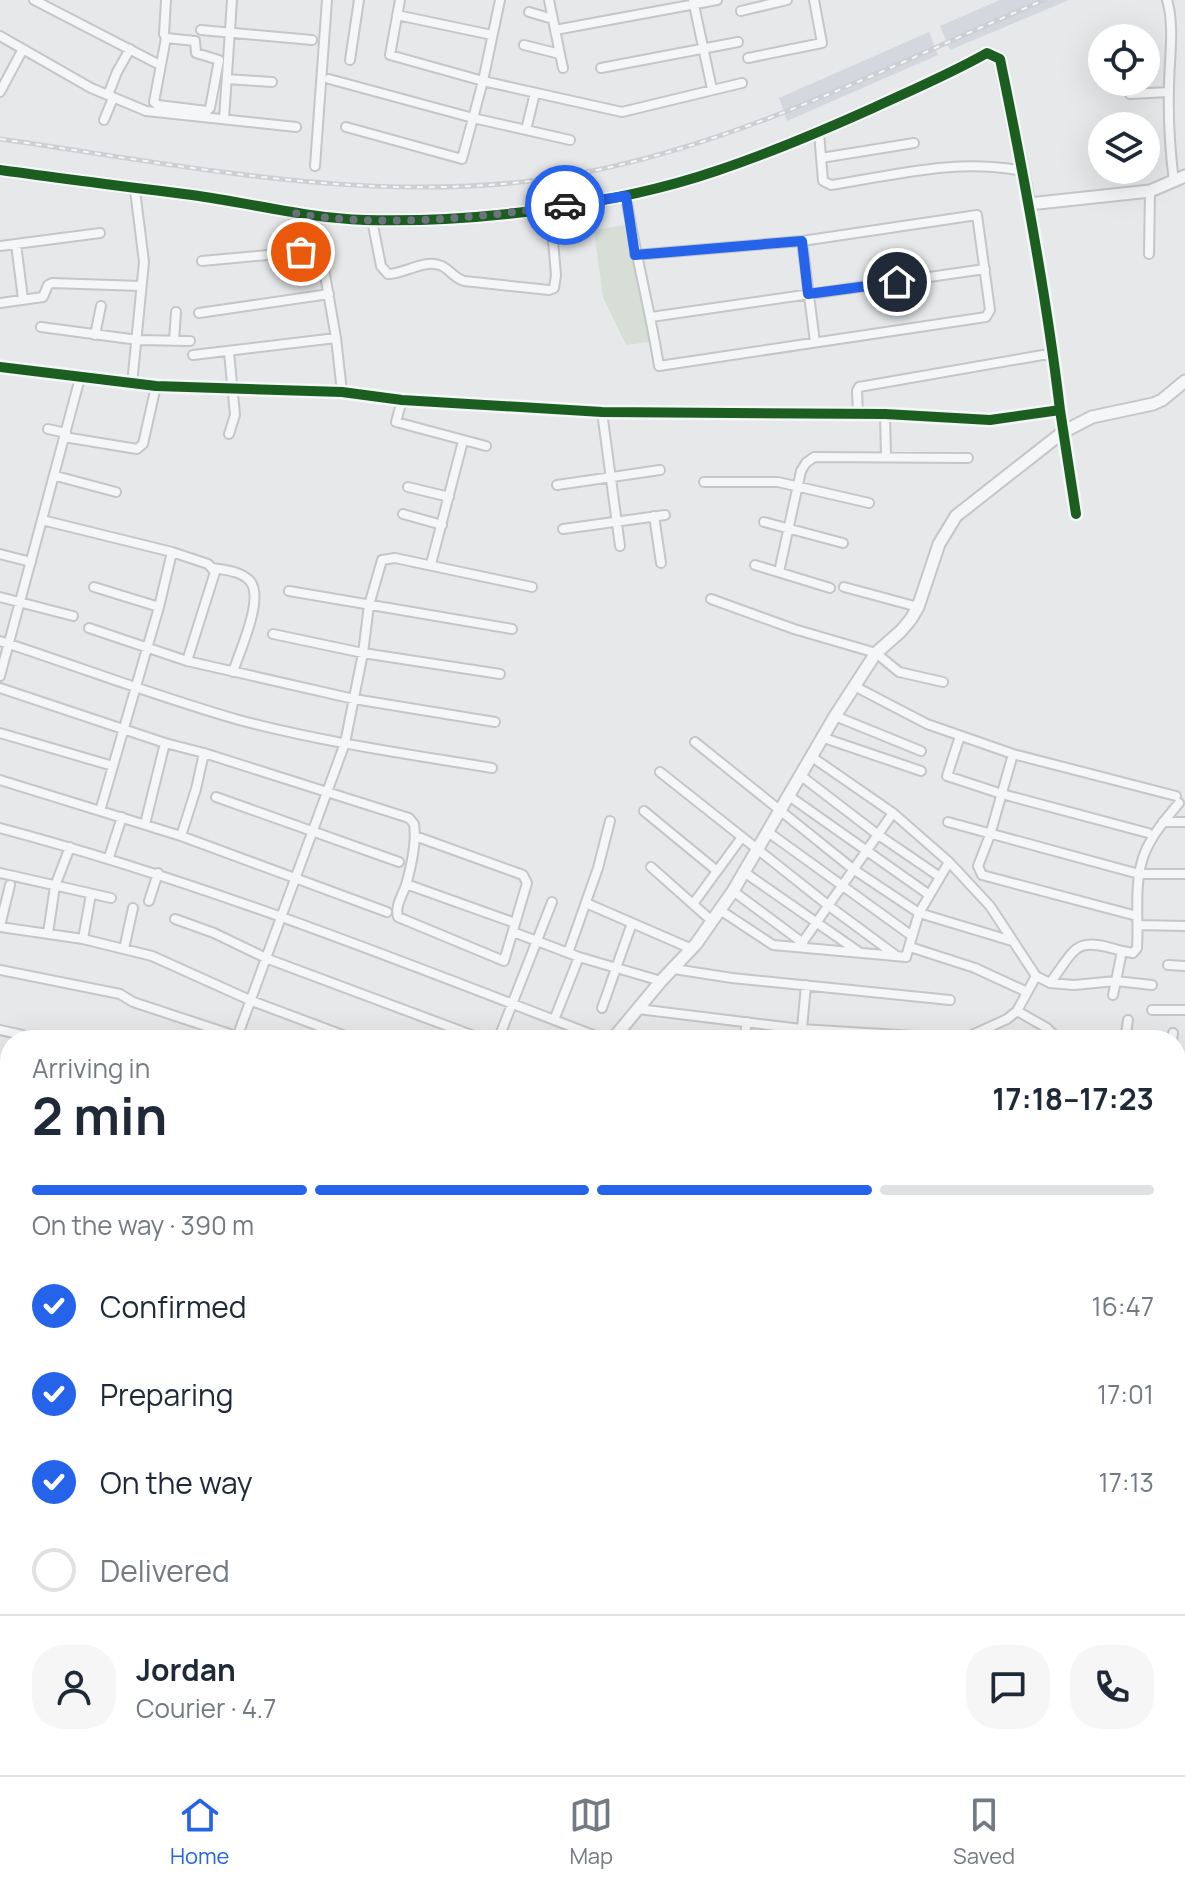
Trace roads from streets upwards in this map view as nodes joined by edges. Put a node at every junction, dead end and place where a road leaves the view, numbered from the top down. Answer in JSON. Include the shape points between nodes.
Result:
{"nodes":[{"id":1,"x":34,"y":0,"type":"edge"},
{"id":2,"x":166,"y":0,"type":"edge"},
{"id":3,"x":232,"y":0,"type":"edge"},
{"id":4,"x":327,"y":0,"type":"edge"},
{"id":5,"x":359,"y":0,"type":"edge"},
{"id":6,"x":400,"y":0,"type":"edge"},
{"id":7,"x":500,"y":0,"type":"edge"},
{"id":8,"x":549,"y":0,"type":"edge"},
{"id":9,"x":717,"y":0,"type":"edge"},
{"id":10,"x":787,"y":0,"type":"edge"},
{"id":11,"x":814,"y":0,"type":"edge"},
{"id":12,"x":1167,"y":0,"type":"edge"},
{"id":13,"x":694,"y":2,"type":"edge"},
{"id":14,"x":741,"y":11,"type":"dead end"},
{"id":15,"x":529,"y":12,"type":"dead end"},
{"id":16,"x":397,"y":15,"type":"junction"},
{"id":17,"x":553,"y":19,"type":"junction"},
{"id":18,"x":201,"y":30,"type":"dead end"},
{"id":19,"x":555,"y":30,"type":"junction"},
{"id":20,"x":230,"y":33,"type":"junction"},
{"id":21,"x":492,"y":35,"type":"junction"},
{"id":22,"x":0,"y":36,"type":"edge"},
{"id":23,"x":166,"y":38,"type":"junction"},
{"id":24,"x":312,"y":40,"type":"dead end"},
{"id":25,"x":738,"y":42,"type":"dead end"},
{"id":26,"x":524,"y":45,"type":"dead end"},
{"id":27,"x":23,"y":49,"type":"junction"},
{"id":28,"x":130,"y":49,"type":"junction"},
{"id":29,"x":703,"y":49,"type":"junction"},
{"id":30,"x":560,"y":54,"type":"junction"},
{"id":31,"x":748,"y":58,"type":"dead end"},
{"id":32,"x":350,"y":60,"type":"dead end"},
{"id":33,"x":156,"y":63,"type":"dead end"},
{"id":34,"x":563,"y":68,"type":"dead end"},
{"id":35,"x":601,"y":68,"type":"dead end"},
{"id":36,"x":227,"y":79,"type":"junction"},
{"id":37,"x":329,"y":79,"type":"dead end"},
{"id":38,"x":483,"y":81,"type":"junction"},
{"id":39,"x":272,"y":82,"type":"dead end"},
{"id":40,"x":742,"y":83,"type":"dead end"},
{"id":41,"x":712,"y":89,"type":"junction"},
{"id":42,"x":0,"y":92,"type":"edge"},
{"id":43,"x":1160,"y":92,"type":"edge"},
{"id":44,"x":1169,"y":92,"type":"junction"},
{"id":45,"x":535,"y":93,"type":"junction"},
{"id":46,"x":111,"y":97,"type":"junction"},
{"id":47,"x":473,"y":118,"type":"junction"},
{"id":48,"x":224,"y":119,"type":"junction"},
{"id":49,"x":104,"y":120,"type":"dead end"},
{"id":50,"x":296,"y":127,"type":"dead end"},
{"id":51,"x":346,"y":127,"type":"dead end"},
{"id":52,"x":526,"y":130,"type":"junction"},
{"id":53,"x":819,"y":133,"type":"junction"},
{"id":54,"x":570,"y":140,"type":"dead end"},
{"id":55,"x":914,"y":143,"type":"dead end"},
{"id":56,"x":821,"y":158,"type":"junction"},
{"id":57,"x":315,"y":166,"type":"dead end"},
{"id":58,"x":0,"y":170,"type":"edge"},
{"id":59,"x":1023,"y":171,"type":"junction"},
{"id":60,"x":1180,"y":179,"type":"edge"},
{"id":61,"x":135,"y":190,"type":"junction"},
{"id":62,"x":1150,"y":191,"type":"junction"},
{"id":63,"x":626,"y":196,"type":"junction"},
{"id":64,"x":1029,"y":204,"type":"junction"},
{"id":65,"x":550,"y":207,"type":"junction"},
{"id":66,"x":293,"y":213,"type":"junction"},
{"id":67,"x":315,"y":217,"type":"junction"},
{"id":68,"x":372,"y":220,"type":"junction"},
{"id":69,"x":100,"y":233,"type":"dead end"},
{"id":70,"x":802,"y":241,"type":"junction"},
{"id":71,"x":16,"y":244,"type":"junction"},
{"id":72,"x":0,"y":246,"type":"edge"},
{"id":73,"x":1149,"y":254,"type":"dead end"},
{"id":74,"x":635,"y":255,"type":"junction"},
{"id":75,"x":202,"y":261,"type":"dead end"},
{"id":76,"x":985,"y":269,"type":"junction"},
{"id":77,"x":141,"y":286,"type":"junction"},
{"id":78,"x":329,"y":294,"type":"junction"},
{"id":79,"x":808,"y":294,"type":"junction"},
{"id":80,"x":23,"y":299,"type":"junction"},
{"id":81,"x":0,"y":303,"type":"edge"},
{"id":82,"x":101,"y":306,"type":"dead end"},
{"id":83,"x":176,"y":312,"type":"dead end"},
{"id":84,"x":199,"y":313,"type":"dead end"},
{"id":85,"x":651,"y":317,"type":"junction"},
{"id":86,"x":41,"y":327,"type":"dead end"},
{"id":87,"x":95,"y":335,"type":"junction"},
{"id":88,"x":336,"y":338,"type":"junction"},
{"id":89,"x":138,"y":340,"type":"junction"},
{"id":90,"x":174,"y":341,"type":"junction"},
{"id":91,"x":190,"y":341,"type":"dead end"},
{"id":92,"x":815,"y":342,"type":"junction"},
{"id":93,"x":229,"y":352,"type":"junction"},
{"id":94,"x":1054,"y":353,"type":"junction"},
{"id":95,"x":193,"y":355,"type":"dead end"},
{"id":96,"x":0,"y":367,"type":"edge"},
{"id":97,"x":80,"y":378,"type":"junction"},
{"id":98,"x":1185,"y":381,"type":"edge"},
{"id":99,"x":132,"y":384,"type":"junction"},
{"id":100,"x":156,"y":386,"type":"junction"},
{"id":101,"x":232,"y":390,"type":"junction"},
{"id":102,"x":342,"y":392,"type":"junction"},
{"id":103,"x":402,"y":400,"type":"junction"},
{"id":104,"x":1060,"y":410,"type":"junction"},
{"id":105,"x":602,"y":412,"type":"junction"},
{"id":106,"x":885,"y":414,"type":"junction"},
{"id":107,"x":858,"y":415,"type":"junction"},
{"id":108,"x":48,"y":429,"type":"dead end"},
{"id":109,"x":1063,"y":432,"type":"junction"},
{"id":110,"x":229,"y":434,"type":"dead end"},
{"id":111,"x":65,"y":435,"type":"junction"},
{"id":112,"x":463,"y":441,"type":"junction"},
{"id":113,"x":486,"y":446,"type":"dead end"},
{"id":114,"x":886,"y":456,"type":"junction"},
{"id":115,"x":968,"y":458,"type":"dead end"},
{"id":116,"x":660,"y":470,"type":"dead end"},
{"id":117,"x":56,"y":476,"type":"junction"},
{"id":118,"x":611,"y":477,"type":"junction"},
{"id":119,"x":704,"y":482,"type":"dead end"},
{"id":120,"x":557,"y":485,"type":"dead end"},
{"id":121,"x":798,"y":486,"type":"junction"},
{"id":122,"x":408,"y":487,"type":"dead end"},
{"id":123,"x":116,"y":492,"type":"dead end"},
{"id":124,"x":449,"y":497,"type":"junction"},
{"id":125,"x":869,"y":503,"type":"dead end"},
{"id":126,"x":403,"y":514,"type":"dead end"},
{"id":127,"x":1076,"y":514,"type":"dead end"},
{"id":128,"x":665,"y":515,"type":"dead end"},
{"id":129,"x":654,"y":516,"type":"junction"},
{"id":130,"x":42,"y":520,"type":"junction"},
{"id":131,"x":617,"y":522,"type":"junction"},
{"id":132,"x":764,"y":522,"type":"dead end"},
{"id":133,"x":442,"y":525,"type":"junction"},
{"id":134,"x":563,"y":529,"type":"dead end"},
{"id":135,"x":788,"y":529,"type":"junction"},
{"id":136,"x":843,"y":543,"type":"dead end"},
{"id":137,"x":620,"y":546,"type":"dead end"},
{"id":138,"x":172,"y":552,"type":"junction"},
{"id":139,"x":0,"y":554,"type":"edge"},
{"id":140,"x":31,"y":562,"type":"junction"},
{"id":141,"x":661,"y":563,"type":"dead end"},
{"id":142,"x":431,"y":564,"type":"junction"},
{"id":143,"x":755,"y":565,"type":"dead end"},
{"id":144,"x":213,"y":568,"type":"junction"},
{"id":145,"x":779,"y":572,"type":"junction"},
{"id":146,"x":94,"y":587,"type":"dead end"},
{"id":147,"x":532,"y":587,"type":"dead end"},
{"id":148,"x":844,"y":587,"type":"dead end"},
{"id":149,"x":830,"y":588,"type":"dead end"},
{"id":150,"x":289,"y":591,"type":"dead end"},
{"id":151,"x":0,"y":597,"type":"edge"},
{"id":152,"x":711,"y":599,"type":"dead end"},
{"id":153,"x":20,"y":602,"type":"junction"},
{"id":154,"x":369,"y":605,"type":"junction"},
{"id":155,"x":159,"y":607,"type":"junction"},
{"id":156,"x":918,"y":607,"type":"junction"},
{"id":157,"x":73,"y":616,"type":"dead end"},
{"id":158,"x":89,"y":628,"type":"dead end"},
{"id":159,"x":512,"y":629,"type":"dead end"},
{"id":160,"x":273,"y":634,"type":"dead end"},
{"id":161,"x":4,"y":643,"type":"edge"},
{"id":162,"x":147,"y":648,"type":"junction"},
{"id":163,"x":363,"y":653,"type":"junction"},
{"id":164,"x":876,"y":653,"type":"junction"},
{"id":165,"x":187,"y":661,"type":"junction"},
{"id":166,"x":233,"y":672,"type":"junction"},
{"id":167,"x":500,"y":674,"type":"dead end"},
{"id":168,"x":0,"y":676,"type":"edge"},
{"id":169,"x":943,"y":682,"type":"dead end"},
{"id":170,"x":136,"y":687,"type":"junction"},
{"id":171,"x":856,"y":687,"type":"junction"},
{"id":172,"x":0,"y":688,"type":"edge"},
{"id":173,"x":354,"y":699,"type":"junction"},
{"id":174,"x":835,"y":716,"type":"junction"},
{"id":175,"x":495,"y":722,"type":"dead end"},
{"id":176,"x":125,"y":730,"type":"junction"},
{"id":177,"x":0,"y":733,"type":"edge"},
{"id":178,"x":960,"y":736,"type":"junction"},
{"id":179,"x":824,"y":738,"type":"junction"},
{"id":180,"x":695,"y":742,"type":"dead end"},
{"id":181,"x":165,"y":743,"type":"junction"},
{"id":182,"x":345,"y":743,"type":"junction"},
{"id":183,"x":921,"y":751,"type":"dead end"},
{"id":184,"x":204,"y":753,"type":"junction"},
{"id":185,"x":1013,"y":754,"type":"junction"},
{"id":186,"x":812,"y":757,"type":"junction"},
{"id":187,"x":113,"y":766,"type":"junction"},
{"id":188,"x":492,"y":768,"type":"dead end"},
{"id":189,"x":921,"y":771,"type":"dead end"},
{"id":190,"x":660,"y":772,"type":"dead end"},
{"id":191,"x":800,"y":775,"type":"junction"},
{"id":192,"x":0,"y":780,"type":"edge"},
{"id":193,"x":329,"y":794,"type":"junction"},
{"id":194,"x":1002,"y":794,"type":"junction"},
{"id":195,"x":789,"y":796,"type":"junction"},
{"id":196,"x":216,"y":797,"type":"dead end"},
{"id":197,"x":781,"y":810,"type":"junction"},
{"id":198,"x":100,"y":811,"type":"junction"},
{"id":199,"x":644,"y":811,"type":"dead end"},
{"id":200,"x":893,"y":813,"type":"junction"},
{"id":201,"x":122,"y":817,"type":"junction"},
{"id":202,"x":610,"y":821,"type":"dead end"},
{"id":203,"x":948,"y":822,"type":"dead end"},
{"id":204,"x":1163,"y":822,"type":"junction"},
{"id":205,"x":1185,"y":822,"type":"edge"},
{"id":206,"x":145,"y":824,"type":"junction"},
{"id":207,"x":0,"y":828,"type":"edge"},
{"id":208,"x":768,"y":832,"type":"junction"},
{"id":209,"x":313,"y":833,"type":"junction"},
{"id":210,"x":1148,"y":833,"type":"dead end"},
{"id":211,"x":877,"y":834,"type":"junction"},
{"id":212,"x":990,"y":835,"type":"junction"},
{"id":213,"x":181,"y":836,"type":"junction"},
{"id":214,"x":415,"y":836,"type":"junction"},
{"id":215,"x":742,"y":837,"type":"junction"},
{"id":216,"x":70,"y":847,"type":"junction"},
{"id":217,"x":758,"y":849,"type":"junction"},
{"id":218,"x":867,"y":849,"type":"junction"},
{"id":219,"x":109,"y":857,"type":"junction"},
{"id":220,"x":399,"y":862,"type":"dead end"},
{"id":221,"x":949,"y":862,"type":"junction"},
{"id":222,"x":651,"y":867,"type":"dead end"},
{"id":223,"x":853,"y":869,"type":"junction"},
{"id":224,"x":717,"y":871,"type":"junction"},
{"id":225,"x":744,"y":872,"type":"junction"},
{"id":226,"x":0,"y":873,"type":"edge"},
{"id":227,"x":158,"y":873,"type":"junction"},
{"id":228,"x":1139,"y":874,"type":"junction"},
{"id":229,"x":1185,"y":874,"type":"edge"},
{"id":230,"x":297,"y":876,"type":"junction"},
{"id":231,"x":940,"y":877,"type":"junction"},
{"id":232,"x":406,"y":884,"type":"junction"},
{"id":233,"x":10,"y":885,"type":"dead end"},
{"id":234,"x":55,"y":886,"type":"junction"},
{"id":235,"x":841,"y":887,"type":"junction"},
{"id":236,"x":733,"y":891,"type":"junction"},
{"id":237,"x":91,"y":894,"type":"junction"},
{"id":238,"x":928,"y":894,"type":"junction"},
{"id":239,"x":111,"y":898,"type":"dead end"},
{"id":240,"x":149,"y":901,"type":"dead end"},
{"id":241,"x":552,"y":902,"type":"dead end"},
{"id":242,"x":586,"y":903,"type":"junction"},
{"id":243,"x":693,"y":904,"type":"junction"},
{"id":244,"x":829,"y":906,"type":"junction"},
{"id":245,"x":133,"y":908,"type":"dead end"},
{"id":246,"x":720,"y":910,"type":"junction"},
{"id":247,"x":387,"y":912,"type":"dead end"},
{"id":248,"x":919,"y":913,"type":"junction"},
{"id":249,"x":283,"y":917,"type":"junction"},
{"id":250,"x":175,"y":919,"type":"dead end"},
{"id":251,"x":712,"y":921,"type":"junction"},
{"id":252,"x":1138,"y":921,"type":"junction"},
{"id":253,"x":632,"y":923,"type":"junction"},
{"id":254,"x":816,"y":924,"type":"junction"},
{"id":255,"x":0,"y":926,"type":"edge"},
{"id":256,"x":1185,"y":926,"type":"edge"},
{"id":257,"x":514,"y":928,"type":"junction"},
{"id":258,"x":48,"y":933,"type":"junction"},
{"id":259,"x":912,"y":936,"type":"junction"},
{"id":260,"x":83,"y":939,"type":"junction"},
{"id":261,"x":1013,"y":941,"type":"junction"},
{"id":262,"x":538,"y":942,"type":"junction"},
{"id":263,"x":802,"y":945,"type":"junction"},
{"id":264,"x":910,"y":947,"type":"junction"},
{"id":265,"x":124,"y":949,"type":"junction"},
{"id":266,"x":692,"y":949,"type":"junction"},
{"id":267,"x":1122,"y":951,"type":"junction"},
{"id":268,"x":860,"y":952,"type":"junction"},
{"id":269,"x":568,"y":953,"type":"junction"},
{"id":270,"x":895,"y":954,"type":"junction"},
{"id":271,"x":579,"y":957,"type":"junction"},
{"id":272,"x":268,"y":959,"type":"junction"},
{"id":273,"x":1168,"y":965,"type":"dead end"},
{"id":274,"x":1185,"y":966,"type":"edge"},
{"id":275,"x":615,"y":968,"type":"junction"},
{"id":276,"x":674,"y":969,"type":"junction"},
{"id":277,"x":0,"y":970,"type":"edge"},
{"id":278,"x":1036,"y":976,"type":"junction"},
{"id":279,"x":661,"y":981,"type":"junction"},
{"id":280,"x":1116,"y":981,"type":"junction"},
{"id":281,"x":1050,"y":983,"type":"junction"},
{"id":282,"x":806,"y":985,"type":"junction"},
{"id":283,"x":1152,"y":985,"type":"dead end"},
{"id":284,"x":1027,"y":992,"type":"junction"},
{"id":285,"x":1113,"y":995,"type":"dead end"},
{"id":286,"x":950,"y":1000,"type":"dead end"},
{"id":287,"x":252,"y":1001,"type":"junction"},
{"id":288,"x":513,"y":1005,"type":"junction"},
{"id":289,"x":602,"y":1008,"type":"dead end"},
{"id":290,"x":638,"y":1009,"type":"junction"},
{"id":291,"x":1152,"y":1010,"type":"dead end"},
{"id":292,"x":1185,"y":1010,"type":"edge"},
{"id":293,"x":1017,"y":1011,"type":"junction"},
{"id":294,"x":554,"y":1020,"type":"junction"},
{"id":295,"x":1128,"y":1020,"type":"dead end"},
{"id":296,"x":747,"y":1022,"type":"junction"},
{"id":297,"x":801,"y":1029,"type":"junction"},
{"id":298,"x":214,"y":1030,"type":"edge"},
{"id":299,"x":240,"y":1030,"type":"edge"},
{"id":300,"x":329,"y":1030,"type":"edge"},
{"id":301,"x":458,"y":1030,"type":"edge"},
{"id":302,"x":502,"y":1030,"type":"edge"},
{"id":303,"x":580,"y":1030,"type":"edge"},
{"id":304,"x":621,"y":1030,"type":"edge"},
{"id":305,"x":746,"y":1030,"type":"edge"},
{"id":306,"x":814,"y":1030,"type":"edge"},
{"id":307,"x":981,"y":1030,"type":"edge"},
{"id":308,"x":1049,"y":1030,"type":"edge"},
{"id":309,"x":1126,"y":1030,"type":"edge"}],
"edges":[{"from":1,"to":28,"type":"street"},
{"from":2,"to":23,"type":"street"},
{"from":3,"to":20,"type":"street"},
{"from":4,"to":57,"type":"street"},
{"from":5,"to":32,"type":"street"},
{"from":6,"to":16,"type":"street"},
{"from":7,"to":21,"type":"street"},
{"from":8,"to":17,"type":"street"},
{"from":9,"to":13,"type":"street"},
{"from":10,"to":14,"type":"street"},
{"from":11,"to":31,"type":"street","via":[[822,43]]},
{"from":12,"to":44,"type":"street"},
{"from":13,"to":19,"type":"street"},
{"from":13,"to":29,"type":"street"},
{"from":15,"to":17,"type":"street"},
{"from":16,"to":21,"type":"street"},
{"from":16,"to":38,"type":"street","via":[[390,55]]},
{"from":17,"to":19,"type":"street"},
{"from":18,"to":20,"type":"street"},
{"from":19,"to":30,"type":"street"},
{"from":20,"to":24,"type":"street"},
{"from":20,"to":36,"type":"street"},
{"from":21,"to":38,"type":"street"},
{"from":22,"to":27,"type":"street"},
{"from":23,"to":23,"type":"street","via":[[154,102],[207,111],[219,60],[196,53],[195,41]]},
{"from":25,"to":29,"type":"street"},
{"from":26,"to":30,"type":"street"},
{"from":27,"to":42,"type":"street"},
{"from":27,"to":46,"type":"street"},
{"from":28,"to":33,"type":"street"},
{"from":28,"to":46,"type":"street"},
{"from":29,"to":35,"type":"street"},
{"from":29,"to":41,"type":"street"},
{"from":30,"to":34,"type":"street"},
{"from":36,"to":39,"type":"street"},
{"from":36,"to":48,"type":"street"},
{"from":37,"to":47,"type":"street"},
{"from":38,"to":45,"type":"street"},
{"from":38,"to":47,"type":"street"},
{"from":40,"to":41,"type":"street"},
{"from":41,"to":45,"type":"street","via":[[622,112]]},
{"from":43,"to":44,"type":"street"},
{"from":44,"to":60,"type":"street","via":[[1168,141]]},
{"from":45,"to":52,"type":"street"},
{"from":46,"to":48,"type":"street","via":[[146,111]]},
{"from":46,"to":49,"type":"street"},
{"from":47,"to":51,"type":"street","via":[[462,159]]},
{"from":47,"to":52,"type":"street"},
{"from":48,"to":50,"type":"street"},
{"from":52,"to":54,"type":"street"},
{"from":53,"to":56,"type":"street"},
{"from":53,"to":59,"type":"street","via":[[987,53],[1000,59]]},
{"from":53,"to":63,"type":"street","via":[[714,172]]},
{"from":55,"to":56,"type":"street"},
{"from":56,"to":59,"type":"street","via":[[823,181],[831,185],[945,165]]},
{"from":58,"to":61,"type":"street"},
{"from":59,"to":64,"type":"street"},
{"from":60,"to":62,"type":"street"},
{"from":61,"to":66,"type":"street"},
{"from":61,"to":77,"type":"street","via":[[144,251]]},
{"from":62,"to":64,"type":"street"},
{"from":62,"to":73,"type":"street"},
{"from":63,"to":65,"type":"street"},
{"from":63,"to":74,"type":"street"},
{"from":64,"to":94,"type":"street"},
{"from":65,"to":68,"type":"street"},
{"from":65,"to":68,"type":"street","via":[[556,275],[549,290],[464,281],[434,264],[388,274],[381,266]]},
{"from":66,"to":67,"type":"street"},
{"from":66,"to":75,"type":"street","via":[[301,252]]},
{"from":67,"to":68,"type":"street"},
{"from":67,"to":78,"type":"street"},
{"from":69,"to":71,"type":"street"},
{"from":70,"to":74,"type":"street"},
{"from":70,"to":76,"type":"street","via":[[977,215]]},
{"from":70,"to":79,"type":"street"},
{"from":71,"to":72,"type":"street"},
{"from":71,"to":80,"type":"street"},
{"from":74,"to":85,"type":"street"},
{"from":76,"to":79,"type":"street"},
{"from":76,"to":92,"type":"street","via":[[990,310],[986,317]]},
{"from":77,"to":80,"type":"street","via":[[52,283],[43,297]]},
{"from":77,"to":89,"type":"street"},
{"from":78,"to":84,"type":"street"},
{"from":78,"to":88,"type":"street"},
{"from":79,"to":85,"type":"street"},
{"from":79,"to":92,"type":"street"},
{"from":80,"to":81,"type":"street"},
{"from":82,"to":87,"type":"street"},
{"from":83,"to":90,"type":"street"},
{"from":85,"to":92,"type":"street","via":[[659,366]]},
{"from":86,"to":87,"type":"street"},
{"from":87,"to":89,"type":"street"},
{"from":88,"to":93,"type":"street"},
{"from":88,"to":102,"type":"street"},
{"from":89,"to":90,"type":"street"},
{"from":89,"to":99,"type":"street"},
{"from":90,"to":91,"type":"street"},
{"from":93,"to":95,"type":"street"},
{"from":93,"to":101,"type":"street"},
{"from":94,"to":104,"type":"street"},
{"from":94,"to":107,"type":"street","via":[[859,387]]},
{"from":96,"to":97,"type":"street"},
{"from":97,"to":99,"type":"street"},
{"from":97,"to":111,"type":"street"},
{"from":98,"to":109,"type":"street","via":[[1153,404],[1085,419]]},
{"from":99,"to":100,"type":"street"},
{"from":100,"to":101,"type":"street"},
{"from":100,"to":111,"type":"street","via":[[143,444],[137,449]]},
{"from":101,"to":102,"type":"street"},
{"from":101,"to":110,"type":"street","via":[[235,415]]},
{"from":102,"to":103,"type":"street"},
{"from":103,"to":105,"type":"street"},
{"from":103,"to":112,"type":"street","via":[[396,422]]},
{"from":104,"to":106,"type":"street","via":[[990,420]]},
{"from":104,"to":109,"type":"street"},
{"from":105,"to":107,"type":"street"},
{"from":105,"to":118,"type":"street"},
{"from":106,"to":107,"type":"street"},
{"from":106,"to":114,"type":"street"},
{"from":108,"to":111,"type":"street"},
{"from":109,"to":127,"type":"street"},
{"from":109,"to":156,"type":"street","via":[[956,516],[939,544]]},
{"from":111,"to":117,"type":"street"},
{"from":112,"to":113,"type":"street"},
{"from":112,"to":124,"type":"street"},
{"from":114,"to":115,"type":"street"},
{"from":114,"to":121,"type":"street","via":[[814,457],[806,463]]},
{"from":116,"to":118,"type":"street"},
{"from":117,"to":123,"type":"street"},
{"from":117,"to":130,"type":"street"},
{"from":118,"to":120,"type":"street"},
{"from":118,"to":131,"type":"street"},
{"from":119,"to":121,"type":"street"},
{"from":121,"to":125,"type":"street"},
{"from":121,"to":135,"type":"street"},
{"from":122,"to":124,"type":"street"},
{"from":124,"to":133,"type":"street"},
{"from":126,"to":133,"type":"street"},
{"from":128,"to":129,"type":"street"},
{"from":129,"to":131,"type":"street"},
{"from":129,"to":141,"type":"street"},
{"from":130,"to":138,"type":"street"},
{"from":130,"to":140,"type":"street"},
{"from":131,"to":134,"type":"street"},
{"from":131,"to":137,"type":"street"},
{"from":132,"to":135,"type":"street"},
{"from":133,"to":142,"type":"street"},
{"from":135,"to":136,"type":"street"},
{"from":135,"to":145,"type":"street"},
{"from":138,"to":144,"type":"street"},
{"from":138,"to":155,"type":"street"},
{"from":139,"to":140,"type":"street"},
{"from":140,"to":153,"type":"street"},
{"from":142,"to":147,"type":"street"},
{"from":142,"to":154,"type":"street","via":[[382,560]]},
{"from":143,"to":145,"type":"street"},
{"from":144,"to":165,"type":"street","via":[[215,577]]},
{"from":144,"to":166,"type":"street","via":[[245,577],[256,593]]},
{"from":145,"to":149,"type":"street"},
{"from":146,"to":155,"type":"street"},
{"from":148,"to":156,"type":"street"},
{"from":150,"to":154,"type":"street"},
{"from":151,"to":153,"type":"street"},
{"from":152,"to":164,"type":"street"},
{"from":153,"to":157,"type":"street"},
{"from":153,"to":161,"type":"street"},
{"from":154,"to":159,"type":"street"},
{"from":154,"to":163,"type":"street"},
{"from":155,"to":162,"type":"street"},
{"from":156,"to":164,"type":"street"},
{"from":158,"to":162,"type":"street"},
{"from":160,"to":163,"type":"street"},
{"from":161,"to":168,"type":"street"},
{"from":161,"to":170,"type":"street"},
{"from":162,"to":165,"type":"street"},
{"from":162,"to":170,"type":"street"},
{"from":163,"to":167,"type":"street"},
{"from":163,"to":173,"type":"street"},
{"from":164,"to":169,"type":"street","via":[[899,672]]},
{"from":164,"to":171,"type":"street"},
{"from":165,"to":166,"type":"street"},
{"from":166,"to":173,"type":"street"},
{"from":170,"to":176,"type":"street"},
{"from":170,"to":182,"type":"street","via":[[240,720]]},
{"from":171,"to":174,"type":"street"},
{"from":171,"to":178,"type":"street"},
{"from":172,"to":176,"type":"street"},
{"from":173,"to":175,"type":"street"},
{"from":173,"to":182,"type":"street"},
{"from":174,"to":179,"type":"street"},
{"from":174,"to":183,"type":"street"},
{"from":176,"to":181,"type":"street"},
{"from":176,"to":187,"type":"street"},
{"from":177,"to":187,"type":"street"},
{"from":178,"to":185,"type":"street"},
{"from":178,"to":194,"type":"street","via":[[947,776]]},
{"from":179,"to":186,"type":"street"},
{"from":179,"to":189,"type":"street"},
{"from":180,"to":197,"type":"street"},
{"from":181,"to":184,"type":"street"},
{"from":181,"to":206,"type":"street"},
{"from":182,"to":188,"type":"street"},
{"from":182,"to":193,"type":"street"},
{"from":184,"to":193,"type":"street"},
{"from":184,"to":213,"type":"street"},
{"from":185,"to":194,"type":"street"},
{"from":185,"to":204,"type":"street","via":[[1177,800]]},
{"from":186,"to":191,"type":"street"},
{"from":186,"to":200,"type":"street"},
{"from":187,"to":198,"type":"street"},
{"from":190,"to":215,"type":"street"},
{"from":191,"to":195,"type":"street"},
{"from":191,"to":211,"type":"street"},
{"from":192,"to":198,"type":"street"},
{"from":193,"to":209,"type":"street"},
{"from":193,"to":214,"type":"street","via":[[409,818]]},
{"from":194,"to":210,"type":"street"},
{"from":194,"to":212,"type":"street"},
{"from":195,"to":197,"type":"street"},
{"from":195,"to":218,"type":"street"},
{"from":196,"to":209,"type":"street"},
{"from":197,"to":208,"type":"street"},
{"from":197,"to":223,"type":"street"},
{"from":198,"to":201,"type":"street"},
{"from":199,"to":224,"type":"street"},
{"from":200,"to":211,"type":"street"},
{"from":200,"to":221,"type":"street"},
{"from":201,"to":206,"type":"street"},
{"from":201,"to":219,"type":"street"},
{"from":202,"to":242,"type":"street"},
{"from":203,"to":212,"type":"street"},
{"from":204,"to":205,"type":"street"},
{"from":204,"to":228,"type":"street"},
{"from":206,"to":213,"type":"street"},
{"from":207,"to":216,"type":"street"},
{"from":208,"to":217,"type":"street"},
{"from":208,"to":235,"type":"street"},
{"from":209,"to":220,"type":"street"},
{"from":209,"to":230,"type":"street"},
{"from":211,"to":218,"type":"street"},
{"from":211,"to":231,"type":"street"},
{"from":212,"to":228,"type":"street"},
{"from":212,"to":252,"type":"street","via":[[978,866],[982,875]]},
{"from":213,"to":230,"type":"street"},
{"from":214,"to":232,"type":"street"},
{"from":214,"to":257,"type":"street","via":[[523,875],[527,883]]},
{"from":215,"to":217,"type":"street"},
{"from":215,"to":224,"type":"street"},
{"from":216,"to":219,"type":"street"},
{"from":216,"to":234,"type":"street"},
{"from":217,"to":225,"type":"street"},
{"from":217,"to":244,"type":"street"},
{"from":218,"to":223,"type":"street"},
{"from":218,"to":238,"type":"street"},
{"from":219,"to":227,"type":"street"},
{"from":221,"to":231,"type":"street"},
{"from":221,"to":261,"type":"street"},
{"from":222,"to":243,"type":"street"},
{"from":223,"to":235,"type":"street"},
{"from":223,"to":248,"type":"street"},
{"from":224,"to":243,"type":"street"},
{"from":225,"to":236,"type":"street"},
{"from":225,"to":254,"type":"street"},
{"from":226,"to":234,"type":"street"},
{"from":227,"to":240,"type":"street"},
{"from":227,"to":249,"type":"street"},
{"from":228,"to":229,"type":"street"},
{"from":228,"to":252,"type":"street"},
{"from":230,"to":247,"type":"street"},
{"from":230,"to":249,"type":"street"},
{"from":231,"to":238,"type":"street"},
{"from":232,"to":257,"type":"street"},
{"from":232,"to":257,"type":"street","via":[[397,910],[400,918],[501,961],[507,958]]},
{"from":233,"to":255,"type":"street"},
{"from":234,"to":237,"type":"street"},
{"from":234,"to":258,"type":"street"},
{"from":235,"to":244,"type":"street"},
{"from":235,"to":259,"type":"street"},
{"from":236,"to":246,"type":"street"},
{"from":236,"to":263,"type":"street"},
{"from":237,"to":239,"type":"street"},
{"from":237,"to":260,"type":"street"},
{"from":238,"to":248,"type":"street"},
{"from":241,"to":262,"type":"street"},
{"from":242,"to":253,"type":"street"},
{"from":242,"to":269,"type":"street"},
{"from":243,"to":251,"type":"street"},
{"from":244,"to":254,"type":"street"},
{"from":244,"to":270,"type":"street"},
{"from":245,"to":265,"type":"street"},
{"from":246,"to":251,"type":"street"},
{"from":246,"to":263,"type":"street","via":[[768,944]]},
{"from":248,"to":259,"type":"street"},
{"from":248,"to":261,"type":"street"},
{"from":249,"to":272,"type":"street"},
{"from":249,"to":288,"type":"street"},
{"from":250,"to":272,"type":"street"},
{"from":251,"to":266,"type":"street"},
{"from":252,"to":256,"type":"street"},
{"from":252,"to":267,"type":"street","via":[[1136,950]]},
{"from":253,"to":266,"type":"street"},
{"from":253,"to":275,"type":"street"},
{"from":254,"to":263,"type":"street"},
{"from":254,"to":268,"type":"street"},
{"from":255,"to":258,"type":"street"},
{"from":257,"to":262,"type":"street"},
{"from":258,"to":260,"type":"street"},
{"from":259,"to":264,"type":"street"},
{"from":260,"to":265,"type":"street"},
{"from":261,"to":278,"type":"street"},
{"from":262,"to":269,"type":"street"},
{"from":262,"to":288,"type":"street"},
{"from":263,"to":268,"type":"street"},
{"from":264,"to":270,"type":"street","via":[[906,957]]},
{"from":264,"to":284,"type":"street"},
{"from":265,"to":287,"type":"street","via":[[152,956]]},
{"from":266,"to":276,"type":"street"},
{"from":267,"to":280,"type":"street"},
{"from":267,"to":281,"type":"street","via":[[1084,943]]},
{"from":268,"to":270,"type":"street"},
{"from":269,"to":271,"type":"street"},
{"from":271,"to":275,"type":"street"},
{"from":271,"to":294,"type":"street"},
{"from":272,"to":287,"type":"street"},
{"from":272,"to":301,"type":"street"},
{"from":273,"to":274,"type":"street"},
{"from":275,"to":279,"type":"street"},
{"from":275,"to":289,"type":"street"},
{"from":276,"to":279,"type":"street"},
{"from":276,"to":282,"type":"street"},
{"from":277,"to":298,"type":"street","via":[[120,994]]},
{"from":278,"to":281,"type":"street"},
{"from":278,"to":284,"type":"street"},
{"from":279,"to":290,"type":"street"},
{"from":280,"to":281,"type":"street"},
{"from":280,"to":283,"type":"street"},
{"from":280,"to":285,"type":"street"},
{"from":282,"to":286,"type":"street"},
{"from":282,"to":297,"type":"street"},
{"from":284,"to":293,"type":"street"},
{"from":287,"to":299,"type":"street"},
{"from":287,"to":300,"type":"street"},
{"from":288,"to":294,"type":"street"},
{"from":288,"to":302,"type":"street"},
{"from":290,"to":296,"type":"street"},
{"from":290,"to":304,"type":"street"},
{"from":291,"to":292,"type":"street"},
{"from":293,"to":307,"type":"street"},
{"from":293,"to":308,"type":"street"},
{"from":294,"to":303,"type":"street"},
{"from":295,"to":309,"type":"street"},
{"from":296,"to":297,"type":"street"},
{"from":296,"to":305,"type":"street"},
{"from":297,"to":306,"type":"street"}]}
